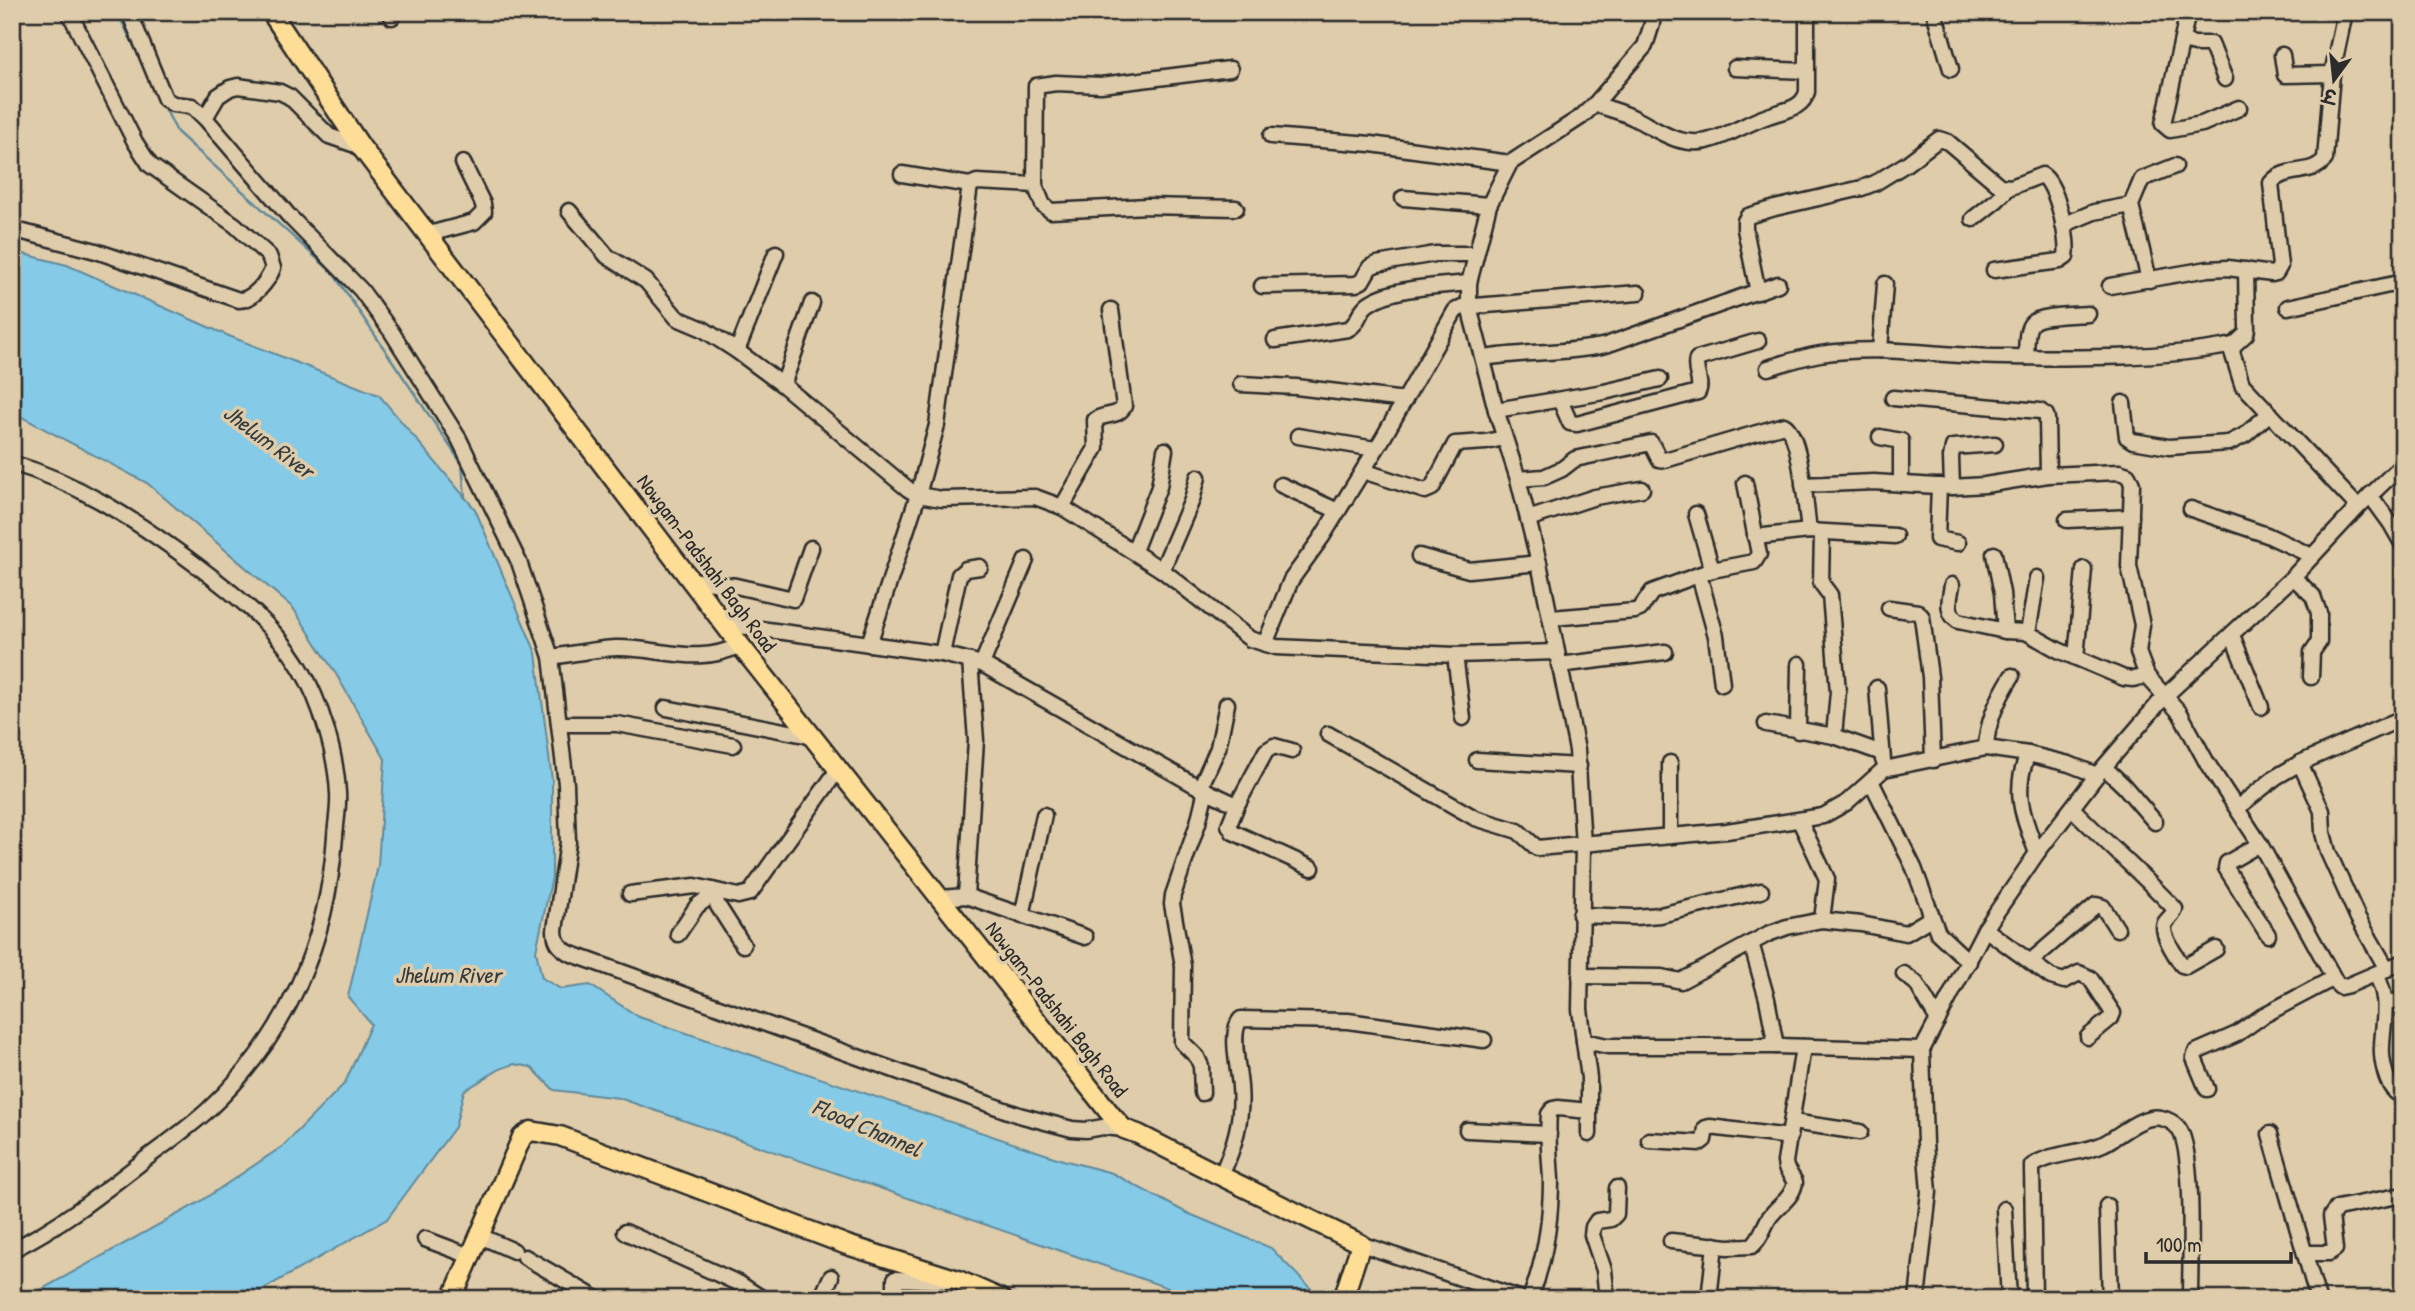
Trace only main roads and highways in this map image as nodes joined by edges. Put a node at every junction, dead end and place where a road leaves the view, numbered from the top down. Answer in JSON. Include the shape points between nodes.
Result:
{"nodes":[{"id":1,"x":275,"y":13,"type":"edge"},
{"id":2,"x":994,"y":1297,"type":"edge"},
{"id":3,"x":454,"y":1298,"type":"edge"},
{"id":4,"x":1343,"y":1299,"type":"edge"}],
"edges":[{"from":1,"to":4,"type":"main road","name":"Nowgam-Padshahi Bagh Road","via":[[361,147],[837,771],[1124,1129],[1359,1250]]},
{"from":2,"to":3,"type":"main road","via":[[545,1132],[531,1131],[522,1137]]}]}
